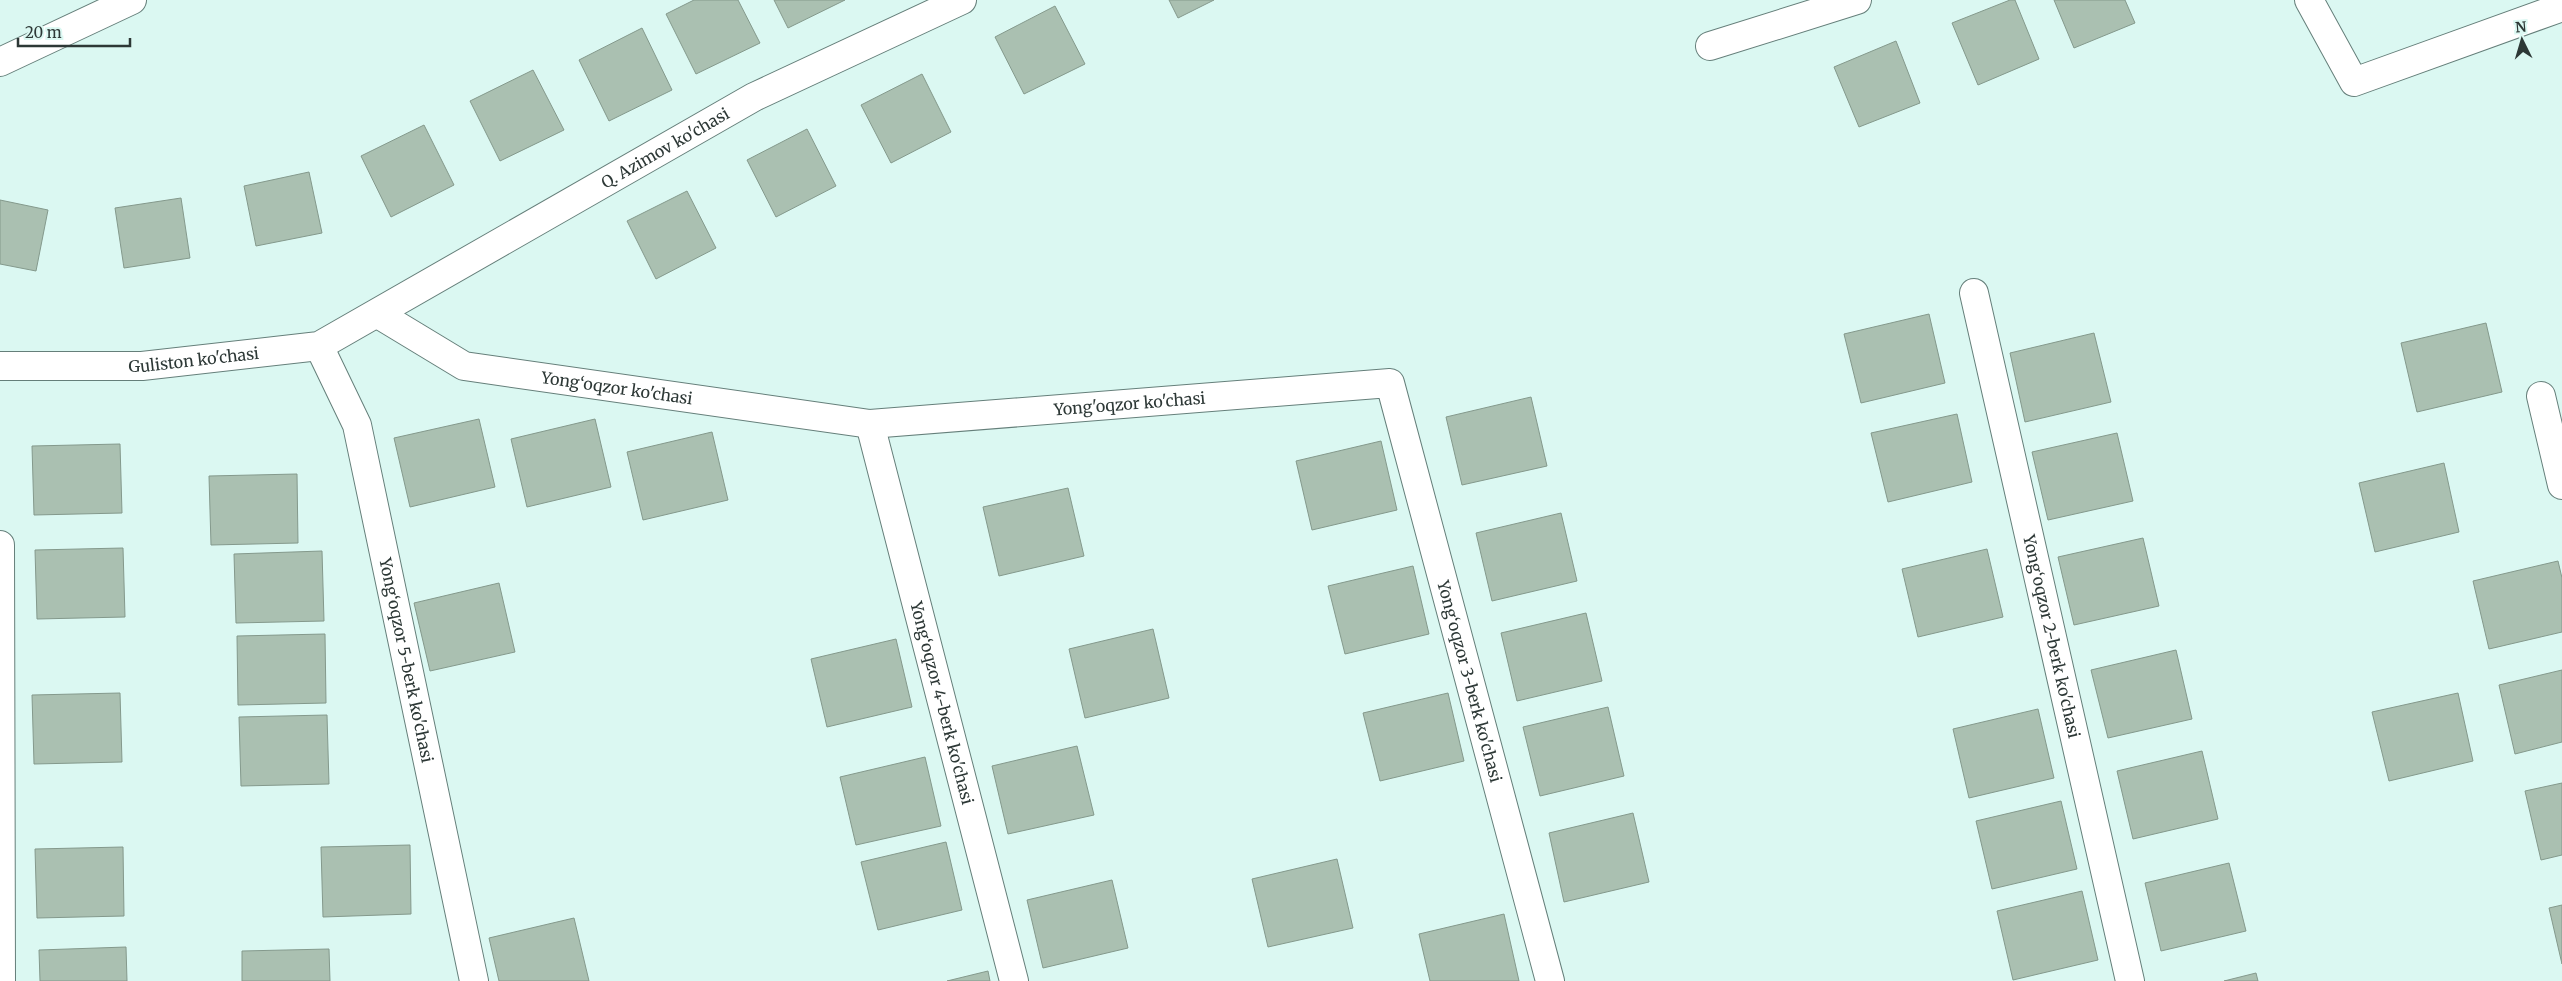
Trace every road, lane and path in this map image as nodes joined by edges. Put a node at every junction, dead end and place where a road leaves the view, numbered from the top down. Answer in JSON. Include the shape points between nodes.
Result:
{"nodes":[{"id":1,"x":132,"y":0,"type":"edge"},
{"id":2,"x":962,"y":0,"type":"edge"},
{"id":3,"x":1857,"y":0,"type":"edge"},
{"id":4,"x":2309,"y":0,"type":"edge"},
{"id":5,"x":2562,"y":7,"type":"edge"},
{"id":6,"x":1710,"y":46,"type":"dead end"},
{"id":7,"x":0,"y":62,"type":"edge"},
{"id":8,"x":1974,"y":293,"type":"dead end"},
{"id":9,"x":378,"y":314,"type":"junction"},
{"id":10,"x":319,"y":346,"type":"junction"},
{"id":11,"x":0,"y":366,"type":"edge"},
{"id":12,"x":1390,"y":382,"type":"joint"},
{"id":13,"x":2541,"y":396,"type":"dead end"},
{"id":14,"x":870,"y":424,"type":"junction"},
{"id":15,"x":2562,"y":485,"type":"edge"},
{"id":16,"x":0,"y":545,"type":"edge"},
{"id":17,"x":1,"y":981,"type":"edge"},
{"id":18,"x":474,"y":981,"type":"edge"},
{"id":19,"x":1014,"y":981,"type":"edge"},
{"id":20,"x":1550,"y":981,"type":"edge"},
{"id":21,"x":2130,"y":981,"type":"edge"}],
"edges":[{"from":1,"to":7,"type":"street"},
{"from":2,"to":9,"type":"street","name":"Q. Azimov ko'chasi","via":[[754,97]]},
{"from":3,"to":6,"type":"street"},
{"from":4,"to":5,"type":"street","via":[[2354,82]]},
{"from":8,"to":21,"type":"street","name":"Yong‘oqzor 2-berk ko'chasi"},
{"from":9,"to":10,"type":"street","name":"Guliston ko'chasi"},
{"from":9,"to":14,"type":"street","name":"Yong‘oqzor ko'chasi","via":[[464,366]]},
{"from":10,"to":11,"type":"street","name":"Guliston ko'chasi","via":[[142,366]]},
{"from":10,"to":18,"type":"street","name":"Yong‘oqzor 5-berk ko'chasi","via":[[357,425]]},
{"from":12,"to":14,"type":"street","name":"Yong'oqzor ko'chasi"},
{"from":12,"to":20,"type":"street","name":"Yong‘oqzor 3-berk ko'chasi"},
{"from":13,"to":15,"type":"street"},
{"from":14,"to":19,"type":"street","name":"Yong‘oqzor 4-berk ko'chasi"},
{"from":16,"to":17,"type":"street"}]}
